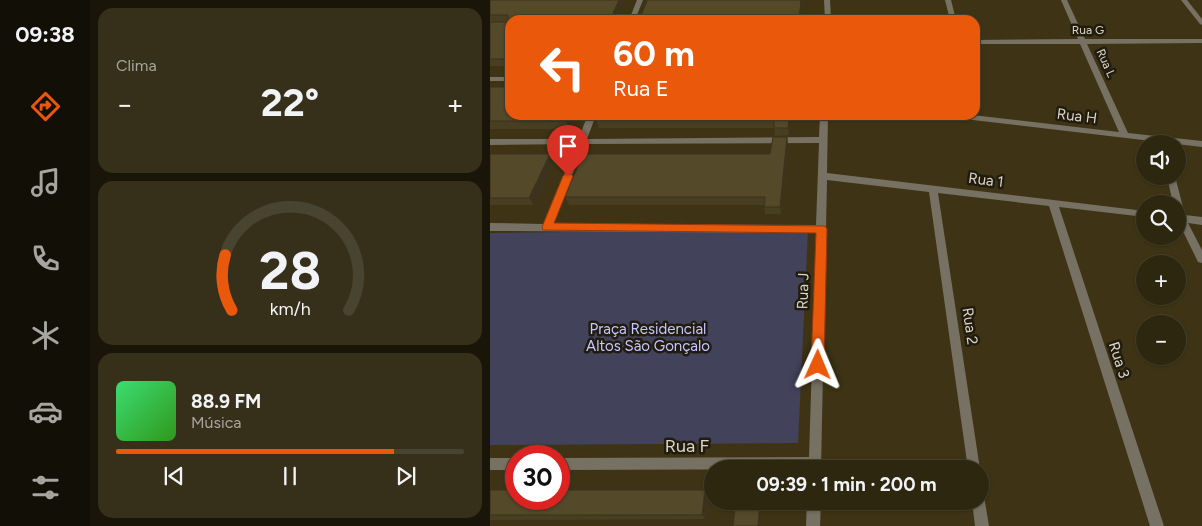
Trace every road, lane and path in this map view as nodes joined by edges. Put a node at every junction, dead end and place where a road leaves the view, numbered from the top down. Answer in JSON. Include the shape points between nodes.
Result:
{"nodes":[{"id":1,"x":640,"y":0,"type":"edge"},
{"id":2,"x":827,"y":0,"type":"edge"},
{"id":3,"x":948,"y":0,"type":"edge"},
{"id":4,"x":1064,"y":0,"type":"edge"},
{"id":5,"x":1184,"y":0,"type":"edge"},
{"id":6,"x":634,"y":15,"type":"edge"},
{"id":7,"x":828,"y":15,"type":"edge"},
{"id":8,"x":952,"y":15,"type":"edge"},
{"id":9,"x":1202,"y":23,"type":"edge"},
{"id":10,"x":1082,"y":41,"type":"junction"},
{"id":11,"x":1202,"y":41,"type":"edge"},
{"id":12,"x":980,"y":42,"type":"edge"},
{"id":13,"x":490,"y":79,"type":"edge"},
{"id":14,"x":505,"y":79,"type":"edge"},
{"id":15,"x":980,"y":117,"type":"edge"},
{"id":16,"x":590,"y":120,"type":"edge"},
{"id":17,"x":824,"y":120,"type":"edge"},
{"id":18,"x":1124,"y":136,"type":"junction"},
{"id":19,"x":1136,"y":138,"type":"edge"},
{"id":20,"x":824,"y":140,"type":"junction"},
{"id":21,"x":581,"y":141,"type":"junction"},
{"id":22,"x":490,"y":142,"type":"edge"},
{"id":23,"x":1186,"y":143,"type":"edge"},
{"id":24,"x":1202,"y":144,"type":"edge"},
{"id":25,"x":823,"y":176,"type":"junction"},
{"id":26,"x":933,"y":189,"type":"junction"},
{"id":27,"x":1053,"y":203,"type":"junction"},
{"id":28,"x":1136,"y":213,"type":"edge"},
{"id":29,"x":1186,"y":219,"type":"edge"},
{"id":30,"x":1202,"y":221,"type":"edge"},
{"id":31,"x":490,"y":227,"type":"edge"},
{"id":32,"x":547,"y":227,"type":"junction"},
{"id":33,"x":821,"y":229,"type":"junction"},
{"id":34,"x":1186,"y":230,"type":"edge"},
{"id":35,"x":1202,"y":259,"type":"edge"},
{"id":36,"x":815,"y":460,"type":"edge"},
{"id":37,"x":973,"y":460,"type":"edge"},
{"id":38,"x":490,"y":464,"type":"edge"},
{"id":39,"x":505,"y":464,"type":"edge"},
{"id":40,"x":570,"y":464,"type":"edge"},
{"id":41,"x":704,"y":465,"type":"edge"},
{"id":42,"x":814,"y":510,"type":"edge"},
{"id":43,"x":980,"y":510,"type":"edge"},
{"id":44,"x":813,"y":526,"type":"edge"},
{"id":45,"x":982,"y":526,"type":"edge"},
{"id":46,"x":1157,"y":526,"type":"edge"}],
"edges":[{"from":1,"to":6,"type":"street"},
{"from":2,"to":7,"type":"street"},
{"from":3,"to":8,"type":"street"},
{"from":4,"to":10,"type":"street","name":"Rua L"},
{"from":5,"to":9,"type":"street"},
{"from":10,"to":11,"type":"street","name":"Rua G"},
{"from":10,"to":12,"type":"street","name":"Rua G"},
{"from":10,"to":18,"type":"street","name":"Rua L"},
{"from":13,"to":14,"type":"street"},
{"from":15,"to":18,"type":"street","name":"Rua H"},
{"from":16,"to":21,"type":"street"},
{"from":17,"to":20,"type":"street","name":"Rua J"},
{"from":18,"to":19,"type":"street","name":"Rua H"},
{"from":20,"to":21,"type":"street"},
{"from":20,"to":25,"type":"street","name":"Rua J"},
{"from":21,"to":22,"type":"street"},
{"from":21,"to":32,"type":"street"},
{"from":23,"to":24,"type":"street","name":"Rua H"},
{"from":25,"to":26,"type":"street","name":"Rua 1"},
{"from":25,"to":33,"type":"street","name":"Rua J"},
{"from":26,"to":27,"type":"street","name":"Rua 1"},
{"from":26,"to":37,"type":"street","name":"Rua 2"},
{"from":27,"to":28,"type":"street","name":"Rua 1"},
{"from":27,"to":46,"type":"street","name":"Rua 3"},
{"from":29,"to":30,"type":"street"},
{"from":31,"to":32,"type":"street"},
{"from":32,"to":33,"type":"street"},
{"from":33,"to":36,"type":"street","name":"Rua J"},
{"from":34,"to":35,"type":"street"},
{"from":38,"to":39,"type":"street"},
{"from":40,"to":41,"type":"street","name":"Rua F"},
{"from":42,"to":44,"type":"street"},
{"from":43,"to":45,"type":"street"}]}
